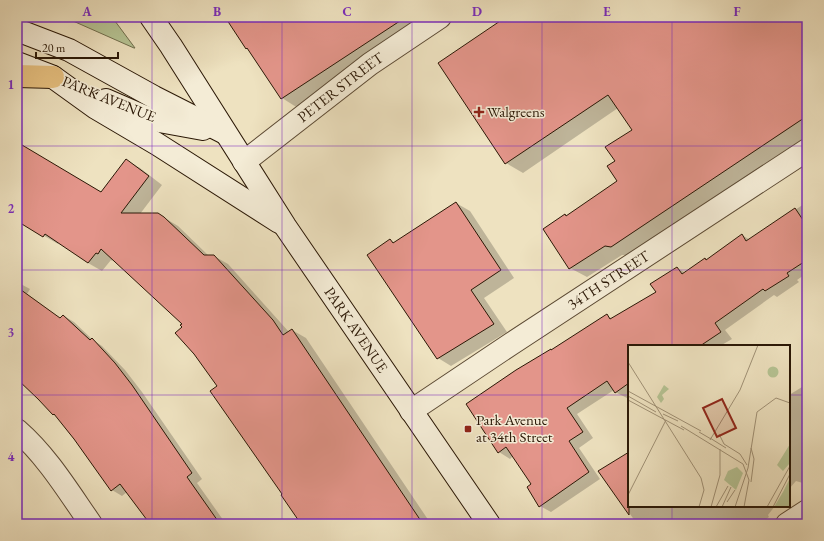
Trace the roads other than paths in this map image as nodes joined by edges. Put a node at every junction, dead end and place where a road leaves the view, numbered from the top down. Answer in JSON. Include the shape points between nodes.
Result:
{"nodes":[{"id":1,"x":151,"y":17,"type":"edge"},
{"id":2,"x":440,"y":17,"type":"edge"},
{"id":3,"x":17,"y":30,"type":"edge"},
{"id":4,"x":17,"y":63,"type":"edge"},
{"id":5,"x":17,"y":76,"type":"edge"},
{"id":6,"x":53,"y":77,"type":"junction"},
{"id":7,"x":226,"y":133,"type":"junction"},
{"id":8,"x":807,"y":150,"type":"edge"},
{"id":9,"x":244,"y":162,"type":"junction"},
{"id":10,"x":285,"y":226,"type":"junction"},
{"id":11,"x":411,"y":411,"type":"junction"},
{"id":12,"x":17,"y":430,"type":"edge"},
{"id":13,"x":807,"y":511,"type":"edge"},
{"id":14,"x":91,"y":524,"type":"edge"},
{"id":15,"x":489,"y":524,"type":"edge"},
{"id":16,"x":787,"y":524,"type":"edge"}],
"edges":[{"from":1,"to":7,"type":"main road","name":"PARK AVENUE"},
{"from":2,"to":9,"type":"main road","name":"PETER STREET","via":[[370,64]]},
{"from":3,"to":7,"type":"main road","name":"PARK AVENUE","via":[[69,50]]},
{"from":4,"to":6,"type":"main road","name":"PARK AVENUE"},
{"from":5,"to":6,"type":"highway"},
{"from":6,"to":7,"type":"main road","name":"PARK AVENUE","via":[[143,116]]},
{"from":6,"to":10,"type":"main road","via":[[96,108]]},
{"from":7,"to":9,"type":"main road","name":"PARK AVENUE"},
{"from":8,"to":11,"type":"main road","name":"34TH STREET"},
{"from":9,"to":10,"type":"main road","name":"PARK AVENUE"},
{"from":10,"to":11,"type":"main road","name":"PARK AVENUE"},
{"from":11,"to":15,"type":"main road","name":"PARK AVENUE"},
{"from":12,"to":14,"type":"main road","via":[[46,460]]},
{"from":13,"to":16,"type":"main road"}]}
